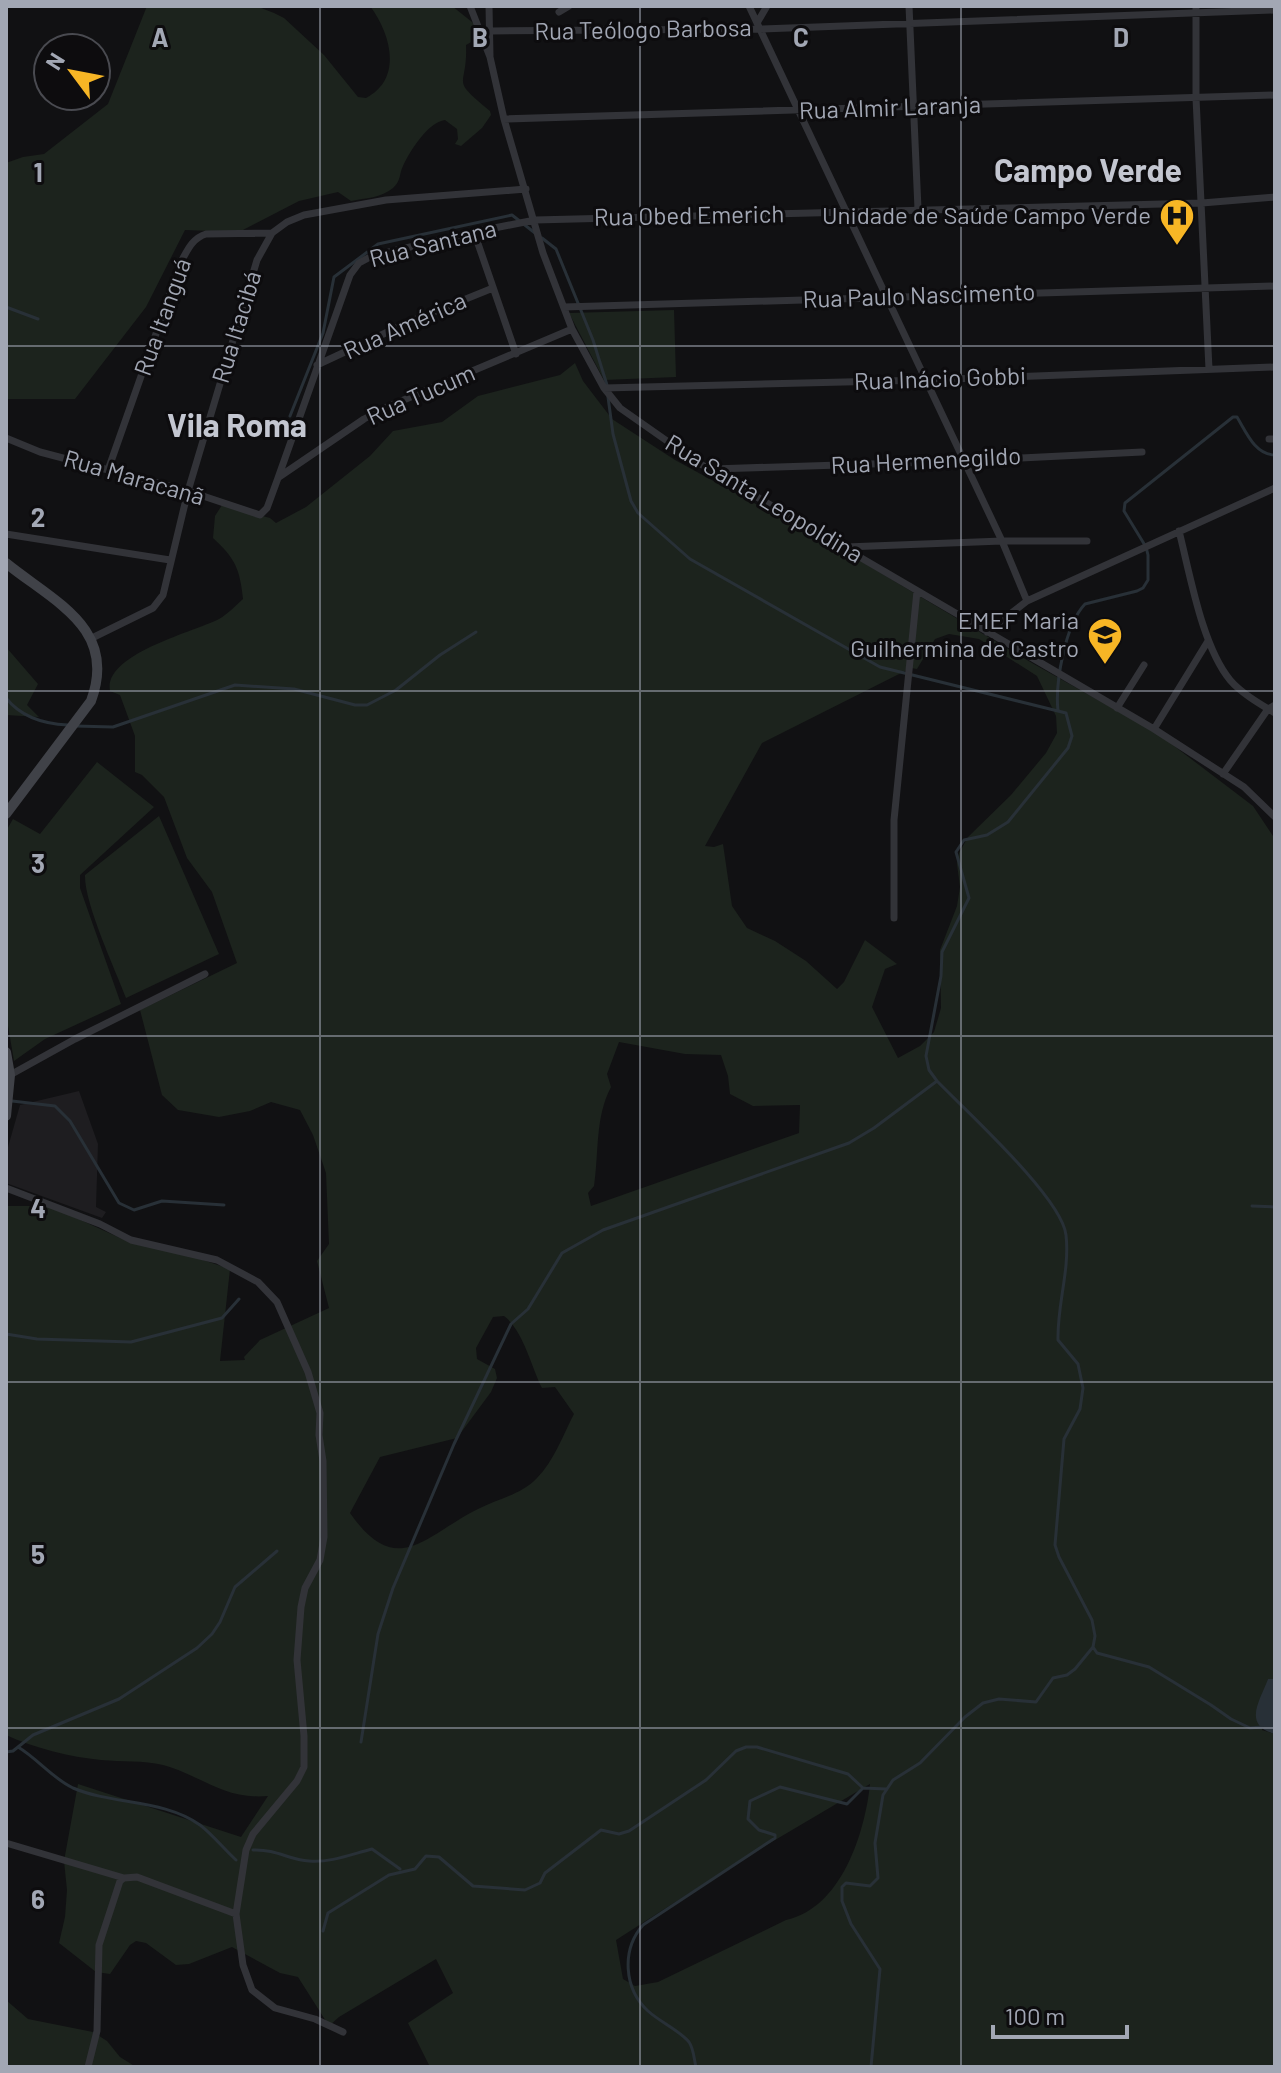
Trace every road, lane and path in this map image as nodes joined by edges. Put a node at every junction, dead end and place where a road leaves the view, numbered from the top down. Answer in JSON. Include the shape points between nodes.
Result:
{"nodes":[{"id":1,"x":470,"y":6,"type":"edge"},
{"id":2,"x":489,"y":6,"type":"edge"},
{"id":3,"x":569,"y":6,"type":"edge"},
{"id":4,"x":749,"y":6,"type":"edge"},
{"id":5,"x":767,"y":6,"type":"edge"},
{"id":6,"x":909,"y":6,"type":"edge"},
{"id":7,"x":1196,"y":9,"type":"edge"},
{"id":8,"x":1275,"y":10,"type":"edge"},
{"id":9,"x":559,"y":12,"type":"dead end"},
{"id":10,"x":909,"y":24,"type":"junction"},
{"id":11,"x":758,"y":26,"type":"junction"},
{"id":12,"x":491,"y":31,"type":"junction"},
{"id":13,"x":490,"y":57,"type":"junction"},
{"id":14,"x":1275,"y":95,"type":"edge"},
{"id":15,"x":1196,"y":98,"type":"junction"},
{"id":16,"x":912,"y":106,"type":"junction"},
{"id":17,"x":799,"y":111,"type":"junction"},
{"id":18,"x":504,"y":119,"type":"junction"},
{"id":19,"x":526,"y":189,"type":"junction"},
{"id":20,"x":1275,"y":197,"type":"edge"},
{"id":21,"x":1202,"y":203,"type":"junction"},
{"id":22,"x":918,"y":209,"type":"junction"},
{"id":23,"x":847,"y":212,"type":"junction"},
{"id":24,"x":535,"y":220,"type":"junction"},
{"id":25,"x":474,"y":232,"type":"junction"},
{"id":26,"x":272,"y":233,"type":"junction"},
{"id":27,"x":1275,"y":286,"type":"edge"},
{"id":28,"x":1206,"y":287,"type":"junction"},
{"id":29,"x":493,"y":288,"type":"junction"},
{"id":30,"x":886,"y":298,"type":"junction"},
{"id":31,"x":564,"y":307,"type":"junction"},
{"id":32,"x":572,"y":329,"type":"junction"},
{"id":33,"x":516,"y":354,"type":"junction"},
{"id":34,"x":317,"y":365,"type":"junction"},
{"id":35,"x":1275,"y":367,"type":"edge"},
{"id":36,"x":1209,"y":369,"type":"junction"},
{"id":37,"x":926,"y":380,"type":"junction"},
{"id":38,"x":604,"y":388,"type":"junction"},
{"id":39,"x":6,"y":438,"type":"edge"},
{"id":40,"x":1142,"y":452,"type":"dead end"},
{"id":41,"x":964,"y":461,"type":"junction"},
{"id":42,"x":709,"y":469,"type":"junction"},
{"id":43,"x":108,"y":470,"type":"junction"},
{"id":44,"x":278,"y":478,"type":"junction"},
{"id":45,"x":1275,"y":488,"type":"edge"},
{"id":46,"x":188,"y":491,"type":"junction"},
{"id":47,"x":263,"y":514,"type":"joint"},
{"id":48,"x":1179,"y":531,"type":"junction"},
{"id":49,"x":6,"y":534,"type":"edge"},
{"id":50,"x":1002,"y":541,"type":"junction"},
{"id":51,"x":1087,"y":541,"type":"dead end"},
{"id":52,"x":843,"y":547,"type":"junction"},
{"id":53,"x":170,"y":560,"type":"junction"},
{"id":54,"x":6,"y":563,"type":"edge"},
{"id":55,"x":917,"y":591,"type":"junction"},
{"id":56,"x":1027,"y":601,"type":"junction"},
{"id":57,"x":987,"y":632,"type":"junction"},
{"id":58,"x":92,"y":638,"type":"junction"},
{"id":59,"x":1208,"y":641,"type":"junction"},
{"id":60,"x":1144,"y":665,"type":"dead end"},
{"id":61,"x":1117,"y":708,"type":"junction"},
{"id":62,"x":1273,"y":709,"type":"edge"},
{"id":63,"x":1154,"y":729,"type":"junction"},
{"id":64,"x":1223,"y":774,"type":"junction"},
{"id":65,"x":6,"y":814,"type":"edge"},
{"id":66,"x":1275,"y":817,"type":"edge"},
{"id":67,"x":894,"y":918,"type":"dead end"},
{"id":68,"x":205,"y":974,"type":"dead end"},
{"id":69,"x":6,"y":1053,"type":"edge"},
{"id":70,"x":10,"y":1075,"type":"junction"},
{"id":71,"x":6,"y":1116,"type":"edge"},
{"id":72,"x":6,"y":1188,"type":"edge"},
{"id":73,"x":6,"y":1843,"type":"edge"},
{"id":74,"x":124,"y":1878,"type":"junction"},
{"id":75,"x":236,"y":1914,"type":"junction"},
{"id":76,"x":343,"y":2032,"type":"dead end"},
{"id":77,"x":88,"y":2067,"type":"edge"}],
"edges":[{"from":1,"to":13,"type":"street","name":"Rua Santa Leopoldina"},
{"from":2,"to":12,"type":"street"},
{"from":3,"to":9,"type":"street"},
{"from":4,"to":11,"type":"street"},
{"from":5,"to":11,"type":"street"},
{"from":6,"to":10,"type":"street"},
{"from":7,"to":8,"type":"street","name":"Rua Teólogo Barbosa"},
{"from":7,"to":10,"type":"street","name":"Rua Teólogo Barbosa"},
{"from":7,"to":15,"type":"street"},
{"from":10,"to":11,"type":"street","name":"Rua Teólogo Barbosa"},
{"from":10,"to":16,"type":"street"},
{"from":11,"to":12,"type":"street","name":"Rua Teólogo Barbosa"},
{"from":11,"to":17,"type":"street"},
{"from":12,"to":13,"type":"street"},
{"from":13,"to":18,"type":"street","name":"Rua Santa Leopoldina"},
{"from":14,"to":15,"type":"street","name":"Rua Almir Laranja"},
{"from":15,"to":16,"type":"street","name":"Rua Almir Laranja"},
{"from":15,"to":21,"type":"street"},
{"from":16,"to":17,"type":"street","name":"Rua Almir Laranja"},
{"from":16,"to":22,"type":"street"},
{"from":17,"to":18,"type":"street","name":"Rua Almir Laranja"},
{"from":17,"to":23,"type":"street"},
{"from":18,"to":19,"type":"street","name":"Rua Santa Leopoldina"},
{"from":19,"to":24,"type":"street","name":"Rua Santa Leopoldina"},
{"from":19,"to":26,"type":"street","via":[[324,210]]},
{"from":20,"to":21,"type":"street","name":"Rua Obed Emerich"},
{"from":21,"to":22,"type":"street","name":"Rua Obed Emerich"},
{"from":21,"to":28,"type":"street"},
{"from":22,"to":23,"type":"street","name":"Rua Obed Emerich"},
{"from":23,"to":24,"type":"street","name":"Rua Obed Emerich"},
{"from":23,"to":30,"type":"street"},
{"from":24,"to":25,"type":"street","name":"Rua Santana"},
{"from":24,"to":31,"type":"street","name":"Rua Santa Leopoldina"},
{"from":25,"to":29,"type":"street"},
{"from":25,"to":34,"type":"street","name":"Rua Santana","via":[[359,263]]},
{"from":26,"to":43,"type":"street","name":"Rua Itanguá","via":[[206,234],[191,244]]},
{"from":26,"to":46,"type":"street","name":"Rua Itacibá","via":[[257,260]]},
{"from":27,"to":28,"type":"street","name":"Rua Paulo Nascimento"},
{"from":28,"to":30,"type":"street","name":"Rua Paulo Nascimento"},
{"from":28,"to":36,"type":"street"},
{"from":29,"to":33,"type":"street"},
{"from":29,"to":34,"type":"street","name":"Rua América"},
{"from":30,"to":31,"type":"street","name":"Rua Paulo Nascimento"},
{"from":30,"to":37,"type":"street"},
{"from":31,"to":32,"type":"street","name":"Rua Santa Leopoldina"},
{"from":32,"to":33,"type":"street","name":"Rua Tucum"},
{"from":32,"to":38,"type":"street","name":"Rua Santa Leopoldina"},
{"from":33,"to":44,"type":"street","name":"Rua Tucum","via":[[387,407]]},
{"from":34,"to":44,"type":"street","name":"Rua Santana"},
{"from":35,"to":36,"type":"street","name":"Rua Inácio Gobbi"},
{"from":36,"to":37,"type":"street","name":"Rua Inácio Gobbi"},
{"from":37,"to":38,"type":"street","name":"Rua Inácio Gobbi"},
{"from":37,"to":41,"type":"street"},
{"from":38,"to":42,"type":"street","name":"Rua Santa Leopoldina","via":[[628,415]]},
{"from":39,"to":43,"type":"street","name":"Rua Maracanã"},
{"from":40,"to":41,"type":"street","name":"Rua Hermenegildo"},
{"from":41,"to":42,"type":"street","name":"Rua Hermenegildo"},
{"from":41,"to":50,"type":"street"},
{"from":42,"to":52,"type":"street","name":"Rua Santa Leopoldina"},
{"from":43,"to":46,"type":"street","name":"Rua Maracanã"},
{"from":44,"to":47,"type":"street","name":"Rua Santana"},
{"from":45,"to":48,"type":"street"},
{"from":46,"to":47,"type":"street","name":"Rua Maracanã"},
{"from":46,"to":53,"type":"street","name":"Rua Itacibá"},
{"from":48,"to":56,"type":"street"},
{"from":48,"to":59,"type":"street"},
{"from":49,"to":53,"type":"street"},
{"from":50,"to":51,"type":"street"},
{"from":50,"to":52,"type":"street"},
{"from":50,"to":56,"type":"street"},
{"from":52,"to":55,"type":"street","name":"Rua Santa Leopoldina"},
{"from":53,"to":58,"type":"street","name":"Rua Itacibá","via":[[163,595],[153,608]]},
{"from":54,"to":58,"type":"street","via":[[62,605]]},
{"from":55,"to":57,"type":"street","name":"Rua Santa Leopoldina"},
{"from":55,"to":67,"type":"street","via":[[894,820]]},
{"from":56,"to":57,"type":"street"},
{"from":57,"to":61,"type":"street","name":"Rua Santa Leopoldina"},
{"from":58,"to":65,"type":"street","via":[[99,666],[91,701]]},
{"from":59,"to":62,"type":"street","via":[[1231,682]]},
{"from":59,"to":63,"type":"street"},
{"from":60,"to":61,"type":"street"},
{"from":61,"to":63,"type":"street","name":"Rua Santa Leopoldina"},
{"from":62,"to":64,"type":"street"},
{"from":63,"to":64,"type":"street","name":"Rua Santa Leopoldina"},
{"from":64,"to":66,"type":"street","name":"Rua Santa Leopoldina"},
{"from":68,"to":70,"type":"street"},
{"from":69,"to":70,"type":"street"},
{"from":70,"to":71,"type":"street"},
{"from":72,"to":75,"type":"street","via":[[131,1240],[217,1260],[258,1282],[277,1302],[318,1400],[323,1547],[302,1598],[297,1660],[304,1767],[253,1834]]},
{"from":73,"to":74,"type":"street"},
{"from":74,"to":75,"type":"street","via":[[137,1877]]},
{"from":74,"to":77,"type":"street","via":[[99,1945],[97,2031]]},
{"from":75,"to":76,"type":"street","via":[[252,1990],[275,2008]]}]}
